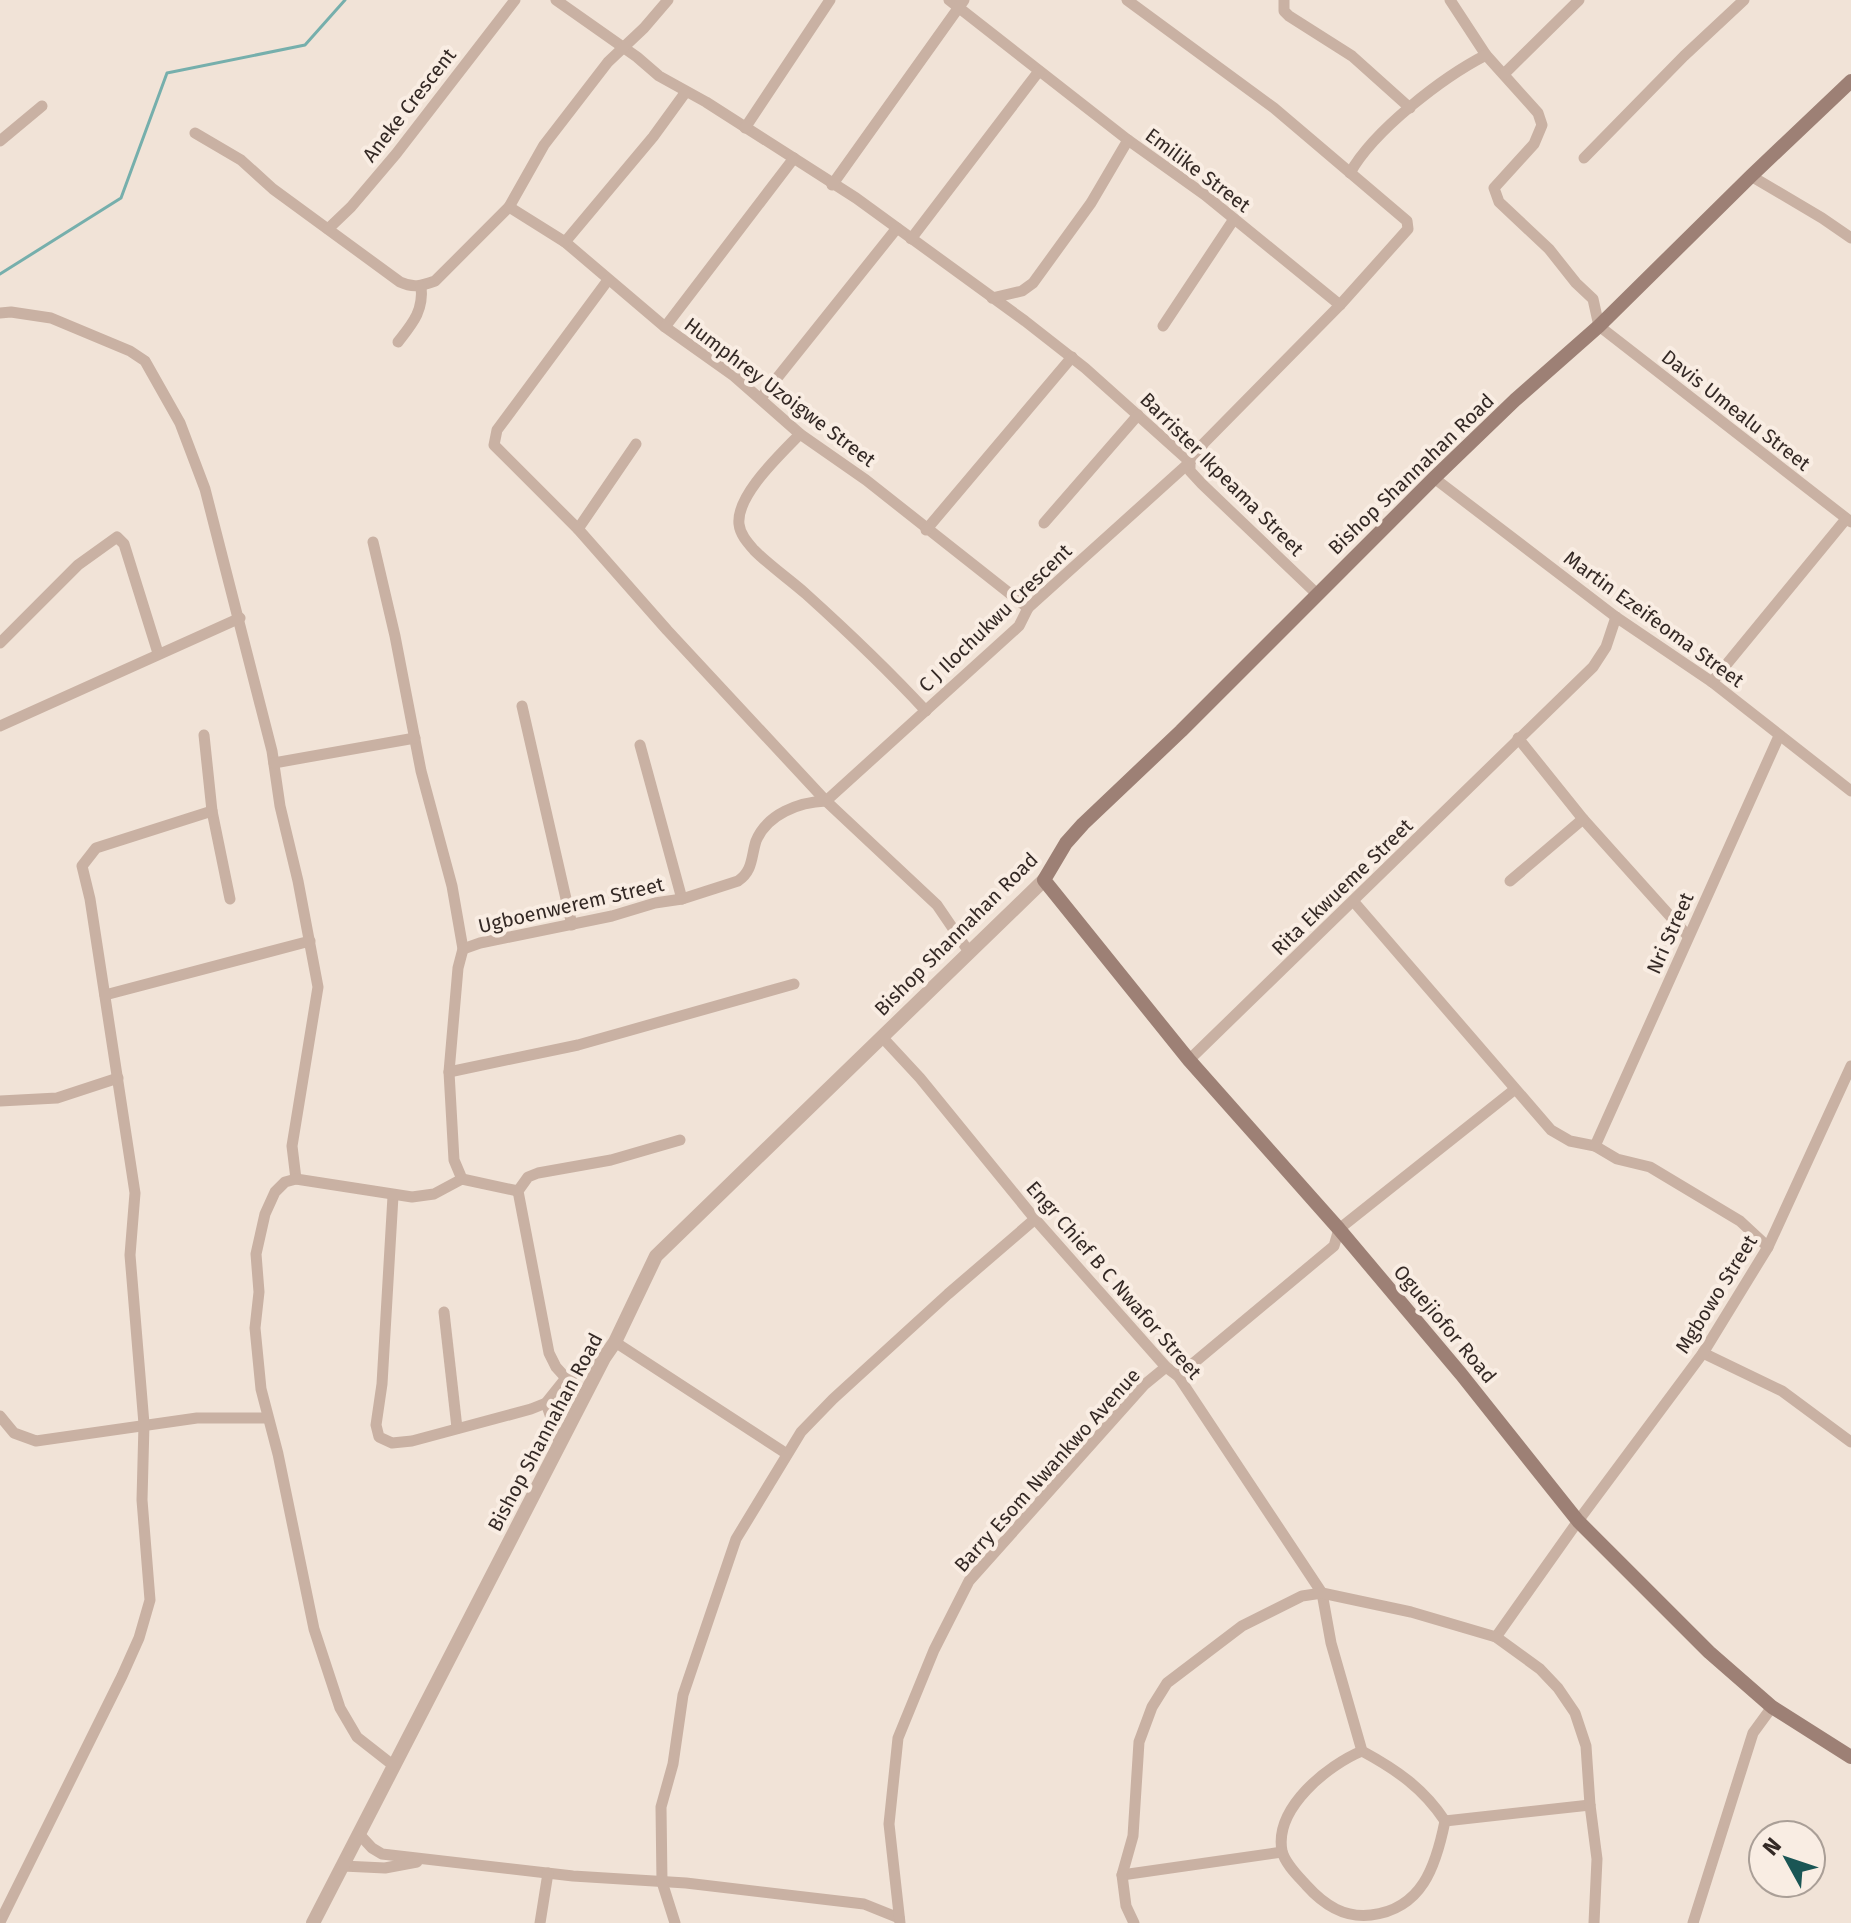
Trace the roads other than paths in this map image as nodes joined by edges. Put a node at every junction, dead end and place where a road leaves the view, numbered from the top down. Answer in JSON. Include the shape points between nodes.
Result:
{"nodes":[{"id":1,"x":515,"y":0,"type":"edge"},
{"id":2,"x":556,"y":0,"type":"edge"},
{"id":3,"x":668,"y":0,"type":"edge"},
{"id":4,"x":830,"y":0,"type":"edge"},
{"id":5,"x":1127,"y":0,"type":"edge"},
{"id":6,"x":1284,"y":0,"type":"edge"},
{"id":7,"x":1450,"y":0,"type":"edge"},
{"id":8,"x":1579,"y":0,"type":"edge"},
{"id":9,"x":1744,"y":0,"type":"edge"},
{"id":10,"x":957,"y":2,"type":"edge"},
{"id":11,"x":623,"y":48,"type":"junction"},
{"id":12,"x":1486,"y":55,"type":"junction"},
{"id":13,"x":1039,"y":71,"type":"junction"},
{"id":14,"x":1504,"y":74,"type":"junction"},
{"id":15,"x":1851,"y":81,"type":"edge"},
{"id":16,"x":685,"y":93,"type":"junction"},
{"id":17,"x":42,"y":106,"type":"dead end"},
{"id":18,"x":1410,"y":108,"type":"junction"},
{"id":19,"x":745,"y":128,"type":"junction"},
{"id":20,"x":195,"y":133,"type":"dead end"},
{"id":21,"x":1128,"y":140,"type":"junction"},
{"id":22,"x":0,"y":141,"type":"edge"},
{"id":23,"x":794,"y":158,"type":"junction"},
{"id":24,"x":1584,"y":158,"type":"dead end"},
{"id":25,"x":1350,"y":173,"type":"junction"},
{"id":26,"x":1751,"y":176,"type":"junction"},
{"id":27,"x":832,"y":185,"type":"junction"},
{"id":28,"x":509,"y":207,"type":"junction"},
{"id":29,"x":1234,"y":219,"type":"junction"},
{"id":30,"x":897,"y":228,"type":"junction"},
{"id":31,"x":328,"y":229,"type":"junction"},
{"id":32,"x":1851,"y":238,"type":"edge"},
{"id":33,"x":911,"y":239,"type":"junction"},
{"id":34,"x":565,"y":242,"type":"junction"},
{"id":35,"x":608,"y":280,"type":"junction"},
{"id":36,"x":421,"y":286,"type":"junction"},
{"id":37,"x":992,"y":298,"type":"junction"},
{"id":38,"x":1340,"y":305,"type":"junction"},
{"id":39,"x":0,"y":313,"type":"edge"},
{"id":40,"x":1163,"y":326,"type":"dead end"},
{"id":41,"x":1599,"y":326,"type":"junction"},
{"id":42,"x":665,"y":327,"type":"junction"},
{"id":43,"x":398,"y":342,"type":"dead end"},
{"id":44,"x":1072,"y":357,"type":"junction"},
{"id":45,"x":761,"y":398,"type":"junction"},
{"id":46,"x":1138,"y":415,"type":"junction"},
{"id":47,"x":800,"y":434,"type":"junction"},
{"id":48,"x":636,"y":444,"type":"dead end"},
{"id":49,"x":1190,"y":462,"type":"junction"},
{"id":50,"x":1434,"y":478,"type":"junction"},
{"id":51,"x":1849,"y":521,"type":"edge"},
{"id":52,"x":1044,"y":523,"type":"dead end"},
{"id":53,"x":578,"y":529,"type":"junction"},
{"id":54,"x":926,"y":530,"type":"junction"},
{"id":55,"x":373,"y":542,"type":"dead end"},
{"id":56,"x":1317,"y":594,"type":"junction"},
{"id":57,"x":1028,"y":608,"type":"junction"},
{"id":58,"x":1616,"y":617,"type":"junction"},
{"id":59,"x":240,"y":618,"type":"junction"},
{"id":60,"x":0,"y":643,"type":"edge"},
{"id":61,"x":158,"y":653,"type":"junction"},
{"id":62,"x":1712,"y":682,"type":"junction"},
{"id":63,"x":522,"y":706,"type":"dead end"},
{"id":64,"x":926,"y":711,"type":"junction"},
{"id":65,"x":0,"y":726,"type":"edge"},
{"id":66,"x":204,"y":735,"type":"dead end"},
{"id":67,"x":1779,"y":736,"type":"junction"},
{"id":68,"x":415,"y":738,"type":"junction"},
{"id":69,"x":1518,"y":738,"type":"junction"},
{"id":70,"x":640,"y":745,"type":"dead end"},
{"id":71,"x":274,"y":763,"type":"junction"},
{"id":72,"x":1851,"y":791,"type":"edge"},
{"id":73,"x":826,"y":801,"type":"junction"},
{"id":74,"x":212,"y":811,"type":"junction"},
{"id":75,"x":1583,"y":819,"type":"junction"},
{"id":76,"x":1044,"y":880,"type":"junction"},
{"id":77,"x":1510,"y":881,"type":"dead end"},
{"id":78,"x":230,"y":899,"type":"dead end"},
{"id":79,"x":682,"y":899,"type":"junction"},
{"id":80,"x":1354,"y":902,"type":"junction"},
{"id":81,"x":572,"y":925,"type":"junction"},
{"id":82,"x":1688,"y":936,"type":"junction"},
{"id":83,"x":310,"y":941,"type":"junction"},
{"id":84,"x":463,"y":949,"type":"junction"},
{"id":85,"x":969,"y":952,"type":"junction"},
{"id":86,"x":794,"y":984,"type":"dead end"},
{"id":87,"x":105,"y":995,"type":"junction"},
{"id":88,"x":886,"y":1040,"type":"junction"},
{"id":89,"x":1189,"y":1060,"type":"junction"},
{"id":90,"x":1851,"y":1066,"type":"edge"},
{"id":91,"x":449,"y":1072,"type":"junction"},
{"id":92,"x":118,"y":1078,"type":"junction"},
{"id":93,"x":1514,"y":1090,"type":"junction"},
{"id":94,"x":0,"y":1101,"type":"edge"},
{"id":95,"x":680,"y":1140,"type":"dead end"},
{"id":96,"x":1595,"y":1146,"type":"junction"},
{"id":97,"x":296,"y":1179,"type":"junction"},
{"id":98,"x":462,"y":1179,"type":"junction"},
{"id":99,"x":518,"y":1191,"type":"junction"},
{"id":100,"x":393,"y":1196,"type":"junction"},
{"id":101,"x":1035,"y":1219,"type":"junction"},
{"id":102,"x":1339,"y":1229,"type":"junction"},
{"id":103,"x":1768,"y":1247,"type":"junction"},
{"id":104,"x":444,"y":1312,"type":"dead end"},
{"id":105,"x":615,"y":1342,"type":"junction"},
{"id":106,"x":1703,"y":1353,"type":"junction"},
{"id":107,"x":604,"y":1358,"type":"junction"},
{"id":108,"x":1166,"y":1367,"type":"junction"},
{"id":109,"x":1178,"y":1376,"type":"junction"},
{"id":110,"x":566,"y":1378,"type":"junction"},
{"id":111,"x":546,"y":1403,"type":"junction"},
{"id":112,"x":0,"y":1416,"type":"edge"},
{"id":113,"x":267,"y":1418,"type":"junction"},
{"id":114,"x":144,"y":1424,"type":"junction"},
{"id":115,"x":457,"y":1428,"type":"junction"},
{"id":116,"x":1851,"y":1442,"type":"edge"},
{"id":117,"x":560,"y":1444,"type":"junction"},
{"id":118,"x":787,"y":1454,"type":"junction"},
{"id":119,"x":1578,"y":1521,"type":"junction"},
{"id":120,"x":1322,"y":1593,"type":"junction"},
{"id":121,"x":1496,"y":1637,"type":"junction"},
{"id":122,"x":1772,"y":1707,"type":"junction"},
{"id":123,"x":1362,"y":1751,"type":"junction"},
{"id":124,"x":1851,"y":1757,"type":"edge"},
{"id":125,"x":394,"y":1766,"type":"junction"},
{"id":126,"x":1590,"y":1805,"type":"junction"},
{"id":127,"x":1445,"y":1821,"type":"junction"},
{"id":128,"x":359,"y":1834,"type":"junction"},
{"id":129,"x":1282,"y":1852,"type":"junction"},
{"id":130,"x":429,"y":1860,"type":"junction"},
{"id":131,"x":343,"y":1866,"type":"junction"},
{"id":132,"x":548,"y":1873,"type":"junction"},
{"id":133,"x":1122,"y":1875,"type":"junction"},
{"id":134,"x":662,"y":1882,"type":"junction"},
{"id":135,"x":900,"y":1920,"type":"edge"},
{"id":136,"x":0,"y":1922,"type":"edge"},
{"id":137,"x":313,"y":1923,"type":"edge"},
{"id":138,"x":540,"y":1923,"type":"edge"},
{"id":139,"x":675,"y":1923,"type":"edge"},
{"id":140,"x":1134,"y":1923,"type":"edge"},
{"id":141,"x":1594,"y":1923,"type":"edge"},
{"id":142,"x":1693,"y":1923,"type":"edge"}],
"edges":[{"from":1,"to":31,"type":"street","name":"Aneke Crescent","via":[[396,154]]},
{"from":2,"to":11,"type":"street"},
{"from":3,"to":11,"type":"street"},
{"from":4,"to":19,"type":"street"},
{"from":5,"to":25,"type":"street","via":[[1274,108]]},
{"from":6,"to":18,"type":"street","via":[[1289,16],[1352,56]]},
{"from":7,"to":12,"type":"street"},
{"from":8,"to":14,"type":"street"},
{"from":9,"to":24,"type":"street"},
{"from":10,"to":13,"type":"street"},
{"from":10,"to":27,"type":"street"},
{"from":11,"to":16,"type":"street"},
{"from":11,"to":28,"type":"street","via":[[544,145]]},
{"from":12,"to":14,"type":"street"},
{"from":12,"to":18,"type":"street"},
{"from":13,"to":21,"type":"street"},
{"from":13,"to":33,"type":"street"},
{"from":14,"to":41,"type":"street","via":[[1542,125],[1534,144],[1497,181],[1495,196],[1593,299]]},
{"from":15,"to":26,"type":"main road","name":"Bishop Shannahan Road"},
{"from":16,"to":19,"type":"street"},
{"from":16,"to":34,"type":"street"},
{"from":17,"to":22,"type":"street"},
{"from":18,"to":25,"type":"street","via":[[1360,155]]},
{"from":19,"to":23,"type":"street"},
{"from":20,"to":31,"type":"street","via":[[241,160]]},
{"from":21,"to":29,"type":"street","name":"Emilike Street"},
{"from":21,"to":37,"type":"street","name":"Emilike Street","via":[[1091,203],[1033,283]]},
{"from":23,"to":27,"type":"street"},
{"from":23,"to":42,"type":"street"},
{"from":25,"to":38,"type":"street","name":"C J Ilochukwu Crescent","via":[[1407,221],[1408,229]]},
{"from":26,"to":32,"type":"street"},
{"from":26,"to":41,"type":"main road","name":"Bishop Shannahan Road"},
{"from":27,"to":30,"type":"street"},
{"from":28,"to":34,"type":"street","name":"Humphrey Uzoigwe Street"},
{"from":28,"to":36,"type":"street","via":[[435,281]]},
{"from":29,"to":38,"type":"street","name":"Emilike Street"},
{"from":29,"to":40,"type":"street"},
{"from":30,"to":33,"type":"street"},
{"from":30,"to":45,"type":"street"},
{"from":31,"to":36,"type":"street","via":[[400,282]]},
{"from":33,"to":37,"type":"street"},
{"from":34,"to":35,"type":"street","name":"Humphrey Uzoigwe Street"},
{"from":35,"to":42,"type":"street","name":"Humphrey Uzoigwe Street"},
{"from":35,"to":53,"type":"street","via":[[497,430],[494,445]]},
{"from":36,"to":43,"type":"street","via":[[417,318]]},
{"from":37,"to":44,"type":"street","name":"Barrister Ikpeama Street"},
{"from":38,"to":49,"type":"street","name":"C J Ilochukwu Crescent"},
{"from":39,"to":59,"type":"street","via":[[51,318],[145,361],[188,440]]},
{"from":41,"to":50,"type":"main road","name":"Bishop Shannahan Road"},
{"from":41,"to":51,"type":"street","name":"Davis Umealu Street"},
{"from":42,"to":45,"type":"street","name":"Humphrey Uzoigwe Street"},
{"from":44,"to":46,"type":"street","name":"Barrister Ikpeama Street"},
{"from":44,"to":54,"type":"street"},
{"from":45,"to":47,"type":"street","name":"Humphrey Uzoigwe Street"},
{"from":46,"to":49,"type":"street","name":"Barrister Ikpeama Street"},
{"from":46,"to":52,"type":"street"},
{"from":47,"to":54,"type":"street","name":"Humphrey Uzoigwe Street"},
{"from":47,"to":64,"type":"street","via":[[741,507],[741,534]]},
{"from":48,"to":53,"type":"street"},
{"from":49,"to":56,"type":"street","name":"Barrister Ikpeama Street","via":[[1196,478]]},
{"from":49,"to":57,"type":"street","name":"C J Ilochukwu Crescent"},
{"from":50,"to":56,"type":"main road","name":"Bishop Shannahan Road"},
{"from":50,"to":58,"type":"street","name":"Martin Ezeifeoma Street"},
{"from":51,"to":62,"type":"street"},
{"from":53,"to":73,"type":"street"},
{"from":54,"to":57,"type":"street","name":"Humphrey Uzoigwe Street"},
{"from":55,"to":68,"type":"street"},
{"from":56,"to":76,"type":"main road","name":"Bishop Shannahan Road","via":[[1083,824]]},
{"from":57,"to":64,"type":"street","name":"C J Ilochukwu Crescent","via":[[1019,626]]},
{"from":58,"to":62,"type":"street","name":"Martin Ezeifeoma Street"},
{"from":58,"to":69,"type":"street","name":"Rita Ekwueme Street","via":[[1593,667]]},
{"from":59,"to":61,"type":"street"},
{"from":59,"to":71,"type":"street"},
{"from":60,"to":61,"type":"street","via":[[78,565],[117,537],[124,544]]},
{"from":61,"to":65,"type":"street"},
{"from":62,"to":67,"type":"street","name":"Martin Ezeifeoma Street"},
{"from":63,"to":81,"type":"street"},
{"from":64,"to":73,"type":"street","name":"C J Ilochukwu Crescent"},
{"from":66,"to":74,"type":"street"},
{"from":67,"to":72,"type":"street","name":"Martin Ezeifeoma Street"},
{"from":67,"to":82,"type":"street","name":"Nri Street"},
{"from":68,"to":71,"type":"street"},
{"from":68,"to":84,"type":"street"},
{"from":69,"to":75,"type":"street"},
{"from":69,"to":80,"type":"street","name":"Rita Ekwueme Street"},
{"from":70,"to":79,"type":"street"},
{"from":71,"to":83,"type":"street"},
{"from":73,"to":79,"type":"street","name":"Ugboenwerem Street","via":[[806,802],[762,830],[746,876]]},
{"from":73,"to":85,"type":"street","via":[[937,905]]},
{"from":74,"to":78,"type":"street"},
{"from":74,"to":87,"type":"street","via":[[88,855],[82,866]]},
{"from":75,"to":77,"type":"street"},
{"from":75,"to":82,"type":"street"},
{"from":76,"to":85,"type":"street","name":"Bishop Shannahan Road"},
{"from":76,"to":89,"type":"main road","name":"Oguejiofor Road"},
{"from":79,"to":81,"type":"street","name":"Ugboenwerem Street"},
{"from":80,"to":89,"type":"street","name":"Rita Ekwueme Street"},
{"from":80,"to":93,"type":"street"},
{"from":81,"to":84,"type":"street","name":"Ugboenwerem Street"},
{"from":82,"to":96,"type":"street","name":"Nri Street"},
{"from":83,"to":87,"type":"street"},
{"from":83,"to":97,"type":"street","via":[[318,987],[292,1146]]},
{"from":84,"to":91,"type":"street","name":"Ugboenwerem Street"},
{"from":85,"to":88,"type":"street","name":"Bishop Shannahan Road"},
{"from":86,"to":91,"type":"street","via":[[578,1045]]},
{"from":87,"to":92,"type":"street"},
{"from":88,"to":101,"type":"street","name":"Engr Chief B C Nwafor Street"},
{"from":88,"to":105,"type":"street","name":"Bishop Shannahan Road","via":[[656,1256]]},
{"from":89,"to":102,"type":"main road","name":"Oguejiofor Road"},
{"from":90,"to":103,"type":"street","name":"Mgbowo Street"},
{"from":91,"to":98,"type":"street","name":"Ugboenwerem Street","via":[[454,1160]]},
{"from":92,"to":94,"type":"street","via":[[57,1098]]},
{"from":92,"to":114,"type":"street","via":[[135,1193],[130,1255]]},
{"from":93,"to":96,"type":"street","via":[[1551,1130]]},
{"from":93,"to":102,"type":"street"},
{"from":95,"to":99,"type":"street","via":[[538,1173]]},
{"from":96,"to":103,"type":"street","via":[[1617,1159],[1650,1167],[1740,1221]]},
{"from":97,"to":100,"type":"street"},
{"from":97,"to":113,"type":"street","via":[[275,1192],[256,1254],[255,1328]]},
{"from":98,"to":99,"type":"street"},
{"from":98,"to":100,"type":"street","via":[[434,1194]]},
{"from":99,"to":110,"type":"street","via":[[549,1353]]},
{"from":100,"to":115,"type":"street","via":[[379,1437],[392,1443],[412,1441]]},
{"from":101,"to":108,"type":"street","name":"Engr Chief B C Nwafor Street"},
{"from":101,"to":118,"type":"street","via":[[833,1399]]},
{"from":102,"to":109,"type":"street","via":[[1334,1246]]},
{"from":102,"to":119,"type":"main road","name":"Oguejiofor Road"},
{"from":103,"to":106,"type":"street","name":"Mgbowo Street"},
{"from":104,"to":115,"type":"street"},
{"from":105,"to":107,"type":"street","name":"Bishop Shannahan Road"},
{"from":105,"to":118,"type":"street"},
{"from":106,"to":116,"type":"street","via":[[1782,1391]]},
{"from":106,"to":119,"type":"street","name":"Mgbowo Street"},
{"from":107,"to":110,"type":"street"},
{"from":107,"to":117,"type":"street","name":"Bishop Shannahan Road"},
{"from":108,"to":109,"type":"street","name":"Engr Chief B C Nwafor Street"},
{"from":108,"to":135,"type":"street","name":"Barry Esom Nwankwo Avenue","via":[[969,1581],[934,1650],[898,1738],[889,1824]]},
{"from":109,"to":120,"type":"street","name":"Engr Chief B C Nwafor Street"},
{"from":110,"to":111,"type":"street"},
{"from":111,"to":115,"type":"street"},
{"from":111,"to":117,"type":"street"},
{"from":112,"to":114,"type":"street","via":[[14,1433],[36,1441]]},
{"from":113,"to":114,"type":"street"},
{"from":113,"to":125,"type":"street","via":[[314,1629],[340,1708],[357,1737]]},
{"from":114,"to":136,"type":"street","via":[[147,1615]]},
{"from":117,"to":125,"type":"street","name":"Bishop Shannahan Road"},
{"from":118,"to":134,"type":"street","via":[[736,1539],[683,1695],[661,1807]]},
{"from":119,"to":121,"type":"street","name":"Mgbowo Street"},
{"from":119,"to":122,"type":"main road","name":"Oguejiofor Road"},
{"from":120,"to":121,"type":"street"},
{"from":120,"to":123,"type":"street"},
{"from":120,"to":133,"type":"street","via":[[1288,1602],[1242,1626],[1167,1683],[1139,1742],[1133,1836]]},
{"from":121,"to":126,"type":"street","via":[[1540,1669],[1575,1713],[1586,1746]]},
{"from":122,"to":124,"type":"main road","name":"Oguejiofor Road"},
{"from":122,"to":142,"type":"street","via":[[1753,1733]]},
{"from":123,"to":127,"type":"street","via":[[1415,1784]]},
{"from":123,"to":129,"type":"street","via":[[1324,1773],[1294,1806]]},
{"from":125,"to":128,"type":"street","name":"Bishop Shannahan Road"},
{"from":126,"to":127,"type":"street"},
{"from":126,"to":141,"type":"street","via":[[1597,1859]]},
{"from":127,"to":129,"type":"street","via":[[1439,1854],[1423,1884],[1405,1905],[1384,1913],[1355,1917],[1332,1908],[1292,1870]]},
{"from":128,"to":130,"type":"street","via":[[382,1854]]},
{"from":128,"to":131,"type":"street","name":"Bishop Shannahan Road"},
{"from":129,"to":133,"type":"street"},
{"from":130,"to":131,"type":"street","via":[[385,1868]]},
{"from":130,"to":132,"type":"street"},
{"from":131,"to":137,"type":"street","name":"Bishop Shannahan Road"},
{"from":132,"to":134,"type":"street"},
{"from":132,"to":138,"type":"street"},
{"from":133,"to":140,"type":"street"},
{"from":134,"to":135,"type":"street","via":[[864,1904]]},
{"from":134,"to":139,"type":"street"}]}
